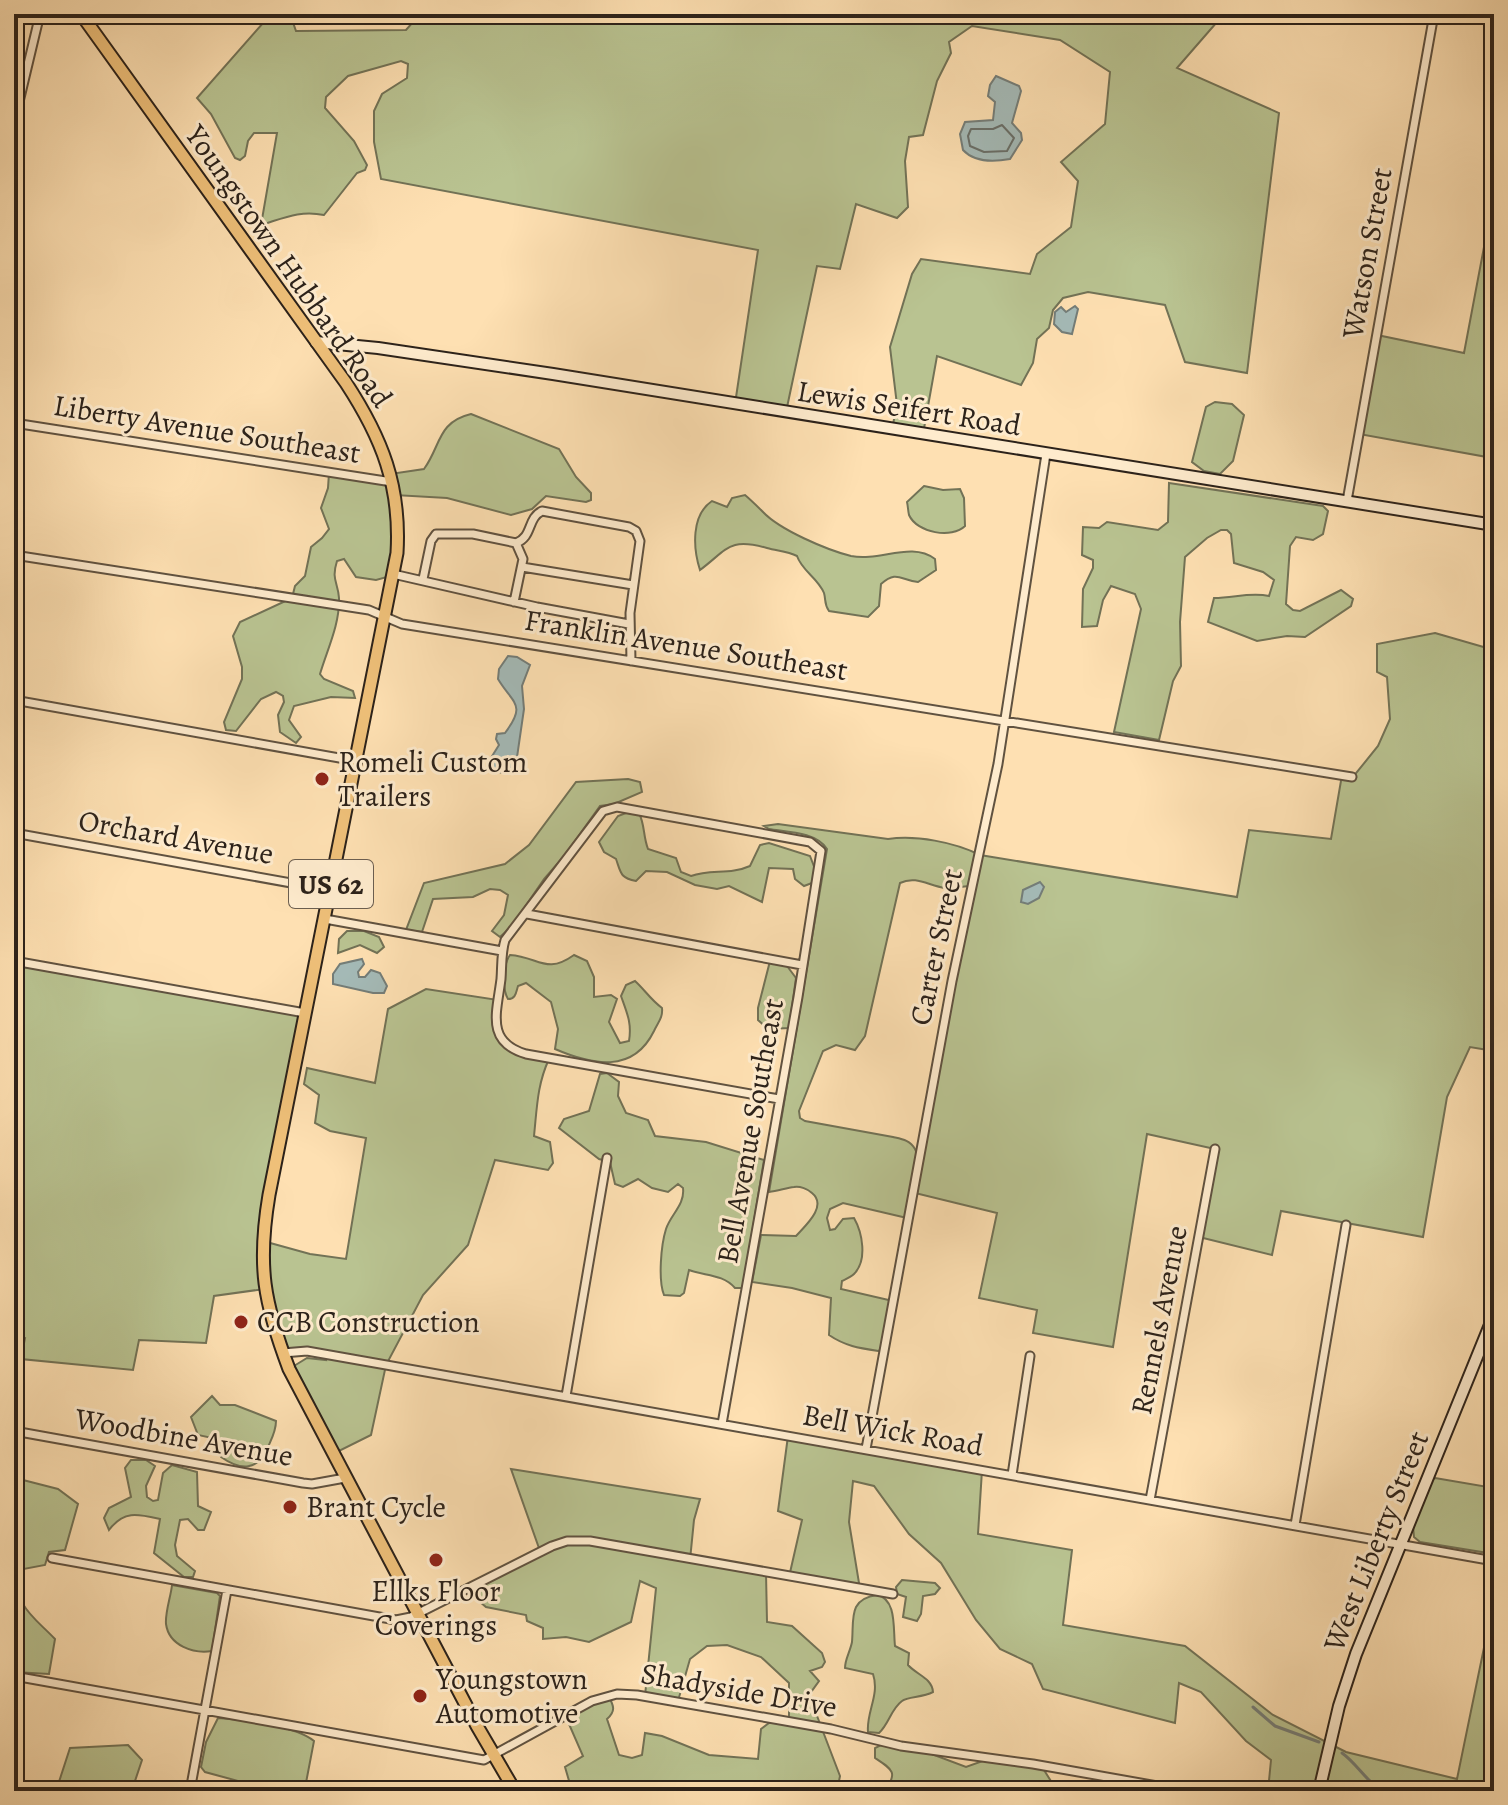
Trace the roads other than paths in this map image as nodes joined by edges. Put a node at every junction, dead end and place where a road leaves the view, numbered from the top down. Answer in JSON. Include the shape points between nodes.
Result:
{"nodes":[{"id":1,"x":40,"y":14,"type":"edge"},
{"id":2,"x":81,"y":14,"type":"edge"},
{"id":3,"x":1434,"y":14,"type":"edge"},
{"id":4,"x":14,"y":123,"type":"edge"},
{"id":5,"x":316,"y":342,"type":"junction"},
{"id":6,"x":14,"y":423,"type":"edge"},
{"id":7,"x":1046,"y":454,"type":"junction"},
{"id":8,"x":392,"y":482,"type":"junction"},
{"id":9,"x":1347,"y":501,"type":"junction"},
{"id":10,"x":1494,"y":525,"type":"edge"},
{"id":11,"x":516,"y":543,"type":"junction"},
{"id":12,"x":14,"y":555,"type":"edge"},
{"id":13,"x":522,"y":567,"type":"junction"},
{"id":14,"x":393,"y":574,"type":"junction"},
{"id":15,"x":423,"y":579,"type":"junction"},
{"id":16,"x":633,"y":585,"type":"junction"},
{"id":17,"x":514,"y":602,"type":"junction"},
{"id":18,"x":386,"y":616,"type":"junction"},
{"id":19,"x":629,"y":624,"type":"junction"},
{"id":20,"x":631,"y":661,"type":"junction"},
{"id":21,"x":14,"y":700,"type":"edge"},
{"id":22,"x":1005,"y":720,"type":"junction"},
{"id":23,"x":356,"y":761,"type":"junction"},
{"id":24,"x":1352,"y":777,"type":"dead end"},
{"id":25,"x":14,"y":833,"type":"edge"},
{"id":26,"x":330,"y":890,"type":"junction"},
{"id":27,"x":527,"y":914,"type":"junction"},
{"id":28,"x":325,"y":919,"type":"junction"},
{"id":29,"x":502,"y":951,"type":"junction"},
{"id":30,"x":14,"y":961,"type":"edge"},
{"id":31,"x":802,"y":965,"type":"junction"},
{"id":32,"x":305,"y":1013,"type":"junction"},
{"id":33,"x":779,"y":1099,"type":"junction"},
{"id":34,"x":1215,"y":1149,"type":"dead end"},
{"id":35,"x":607,"y":1158,"type":"dead end"},
{"id":36,"x":1346,"y":1225,"type":"dead end"},
{"id":37,"x":1494,"y":1315,"type":"edge"},
{"id":38,"x":283,"y":1353,"type":"junction"},
{"id":39,"x":1030,"y":1356,"type":"dead end"},
{"id":40,"x":566,"y":1396,"type":"junction"},
{"id":41,"x":722,"y":1424,"type":"junction"},
{"id":42,"x":14,"y":1431,"type":"edge"},
{"id":43,"x":866,"y":1449,"type":"junction"},
{"id":44,"x":1012,"y":1475,"type":"junction"},
{"id":45,"x":345,"y":1478,"type":"junction"},
{"id":46,"x":1150,"y":1500,"type":"junction"},
{"id":47,"x":1295,"y":1525,"type":"junction"},
{"id":48,"x":1399,"y":1543,"type":"junction"},
{"id":49,"x":52,"y":1558,"type":"dead end"},
{"id":50,"x":1494,"y":1561,"type":"edge"},
{"id":51,"x":227,"y":1590,"type":"junction"},
{"id":52,"x":893,"y":1594,"type":"dead end"},
{"id":53,"x":418,"y":1614,"type":"junction"},
{"id":54,"x":14,"y":1676,"type":"edge"},
{"id":55,"x":204,"y":1710,"type":"junction"},
{"id":56,"x":494,"y":1755,"type":"junction"},
{"id":57,"x":190,"y":1791,"type":"edge"},
{"id":58,"x":515,"y":1791,"type":"edge"},
{"id":59,"x":1186,"y":1791,"type":"edge"},
{"id":60,"x":1319,"y":1791,"type":"edge"}],
"edges":[{"from":1,"to":4,"type":"street"},
{"from":2,"to":5,"type":"main road","name":"Youngstown Hubbard Road","number":"US 62"},
{"from":3,"to":9,"type":"street","name":"Watson Street"},
{"from":5,"to":7,"type":"street","name":"Lewis Seifert Road","via":[[538,372]]},
{"from":5,"to":8,"type":"main road","name":"Youngstown Hubbard Road","number":"US 62","via":[[375,431]]},
{"from":6,"to":8,"type":"street","name":"Liberty Avenue Southeast"},
{"from":7,"to":9,"type":"street","name":"Lewis Seifert Road"},
{"from":7,"to":22,"type":"street","name":"Carter Street"},
{"from":8,"to":14,"type":"main road","name":"Youngstown Hubbard Road","number":"US 62","via":[[398,535]]},
{"from":9,"to":10,"type":"street","name":"Lewis Seifert Road"},
{"from":11,"to":13,"type":"street"},
{"from":11,"to":15,"type":"street","via":[[473,534],[436,534]]},
{"from":11,"to":16,"type":"street","via":[[542,511],[629,527],[640,541]]},
{"from":12,"to":18,"type":"street","name":"Franklin Avenue Southeast"},
{"from":13,"to":16,"type":"street"},
{"from":13,"to":17,"type":"street"},
{"from":14,"to":15,"type":"street"},
{"from":14,"to":18,"type":"main road","name":"Youngstown Hubbard Road","number":"US 62"},
{"from":15,"to":17,"type":"street"},
{"from":16,"to":19,"type":"street"},
{"from":17,"to":19,"type":"street"},
{"from":18,"to":20,"type":"street","name":"Franklin Avenue Southeast","via":[[402,624]]},
{"from":18,"to":23,"type":"main road","name":"Youngstown Hubbard Road","number":"US 62"},
{"from":19,"to":20,"type":"street"},
{"from":20,"to":22,"type":"street","name":"Franklin Avenue Southeast"},
{"from":21,"to":23,"type":"street"},
{"from":22,"to":24,"type":"street","name":"Franklin Avenue Southeast"},
{"from":22,"to":43,"type":"street","name":"Carter Street"},
{"from":23,"to":26,"type":"main road","name":"Youngstown Hubbard Road","number":"US 62"},
{"from":25,"to":26,"type":"street","name":"Orchard Avenue"},
{"from":26,"to":28,"type":"main road","name":"Youngstown Hubbard Road","number":"US 62"},
{"from":27,"to":29,"type":"street"},
{"from":27,"to":31,"type":"street"},
{"from":27,"to":31,"type":"street","name":"Bell Avenue Southeast","via":[[609,808],[810,842],[821,855]]},
{"from":28,"to":29,"type":"street"},
{"from":28,"to":32,"type":"main road","name":"Youngstown Hubbard Road","number":"US 62"},
{"from":29,"to":33,"type":"street","via":[[496,1023],[504,1043],[526,1054]]},
{"from":30,"to":32,"type":"street"},
{"from":31,"to":33,"type":"street","name":"Bell Avenue Southeast"},
{"from":32,"to":38,"type":"main road","name":"Youngstown Hubbard Road","number":"US 62","via":[[262,1241],[266,1303]]},
{"from":33,"to":41,"type":"street","name":"Bell Avenue Southeast"},
{"from":34,"to":46,"type":"street","name":"Rennels Avenue"},
{"from":35,"to":40,"type":"street"},
{"from":36,"to":47,"type":"street"},
{"from":37,"to":48,"type":"street","name":"West Liberty Street"},
{"from":38,"to":40,"type":"street","name":"Bell Wick Road","via":[[307,1351]]},
{"from":38,"to":45,"type":"main road","name":"Youngstown Hubbard Road","number":"US 62"},
{"from":39,"to":44,"type":"street"},
{"from":40,"to":41,"type":"street","name":"Bell Wick Road"},
{"from":41,"to":43,"type":"street","name":"Bell Wick Road"},
{"from":42,"to":45,"type":"street","name":"Woodbine Avenue","via":[[303,1483]]},
{"from":43,"to":44,"type":"street","name":"Bell Wick Road"},
{"from":44,"to":46,"type":"street","name":"Bell Wick Road"},
{"from":45,"to":53,"type":"main road","name":"Youngstown Hubbard Road","number":"US 62"},
{"from":46,"to":47,"type":"street","name":"Bell Wick Road"},
{"from":47,"to":48,"type":"street","name":"Bell Wick Road"},
{"from":48,"to":50,"type":"street","name":"Bell Wick Road"},
{"from":48,"to":60,"type":"street","name":"West Liberty Street","via":[[1343,1692]]},
{"from":49,"to":51,"type":"street"},
{"from":51,"to":53,"type":"street","via":[[396,1620]]},
{"from":51,"to":55,"type":"street"},
{"from":52,"to":53,"type":"street","via":[[567,1541]]},
{"from":53,"to":56,"type":"main road","name":"Youngstown Hubbard Road","number":"US 62"},
{"from":54,"to":55,"type":"street","name":"Shadyside Drive"},
{"from":55,"to":56,"type":"street","name":"Shadyside Drive","via":[[484,1760]]},
{"from":55,"to":57,"type":"street"},
{"from":56,"to":58,"type":"main road","name":"Youngstown Hubbard Road","number":"US 62"},
{"from":56,"to":59,"type":"street","name":"Shadyside Drive","via":[[592,1701],[626,1694],[901,1746]]}]}
